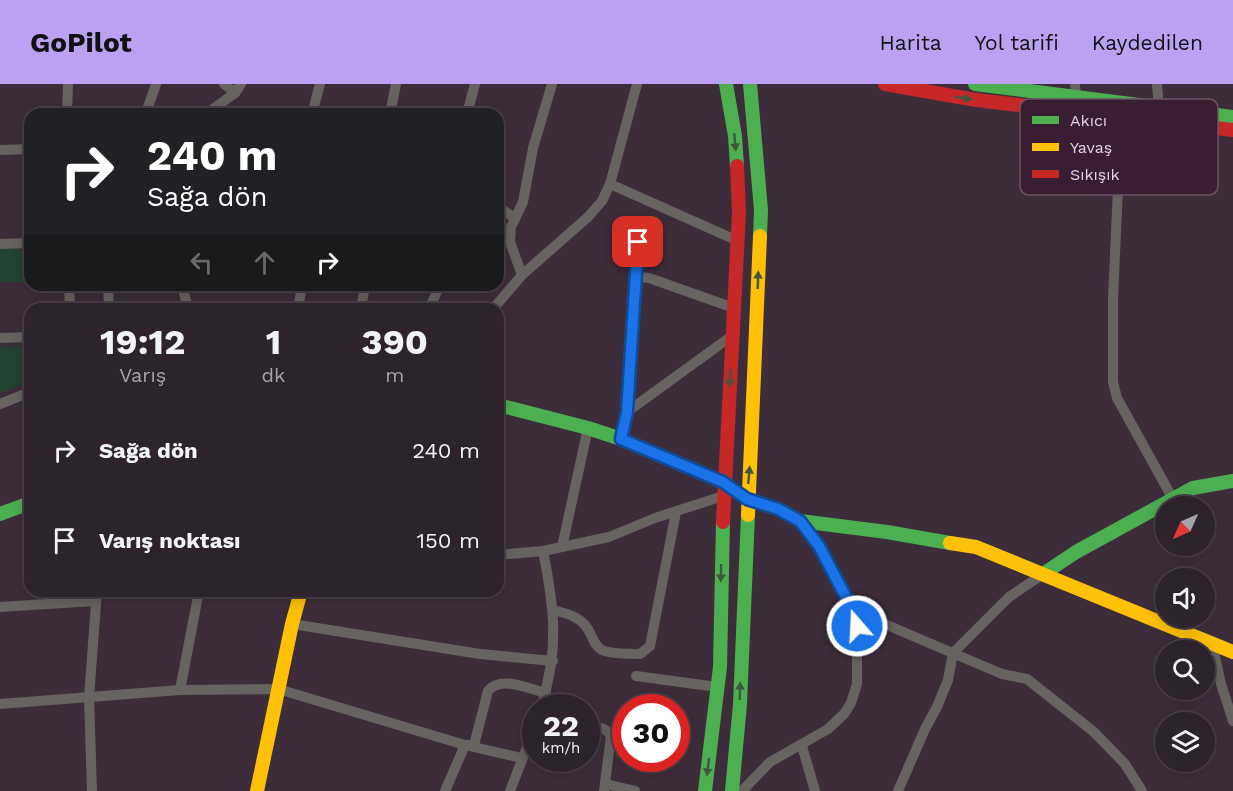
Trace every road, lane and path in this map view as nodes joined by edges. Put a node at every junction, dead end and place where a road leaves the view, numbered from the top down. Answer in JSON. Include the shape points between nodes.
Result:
{"nodes":[{"id":1,"x":68,"y":84,"type":"edge"},
{"id":2,"x":156,"y":84,"type":"edge"},
{"id":3,"x":224,"y":84,"type":"edge"},
{"id":4,"x":320,"y":84,"type":"edge"},
{"id":5,"x":396,"y":84,"type":"edge"},
{"id":6,"x":475,"y":84,"type":"edge"},
{"id":7,"x":552,"y":84,"type":"edge"},
{"id":8,"x":638,"y":84,"type":"edge"},
{"id":9,"x":726,"y":84,"type":"edge"},
{"id":10,"x":750,"y":84,"type":"edge"},
{"id":11,"x":885,"y":84,"type":"edge"},
{"id":12,"x":975,"y":84,"type":"edge"},
{"id":13,"x":1157,"y":84,"type":"edge"},
{"id":14,"x":238,"y":89,"type":"edge"},
{"id":15,"x":1075,"y":91,"type":"edge"},
{"id":16,"x":1115,"y":99,"type":"edge"},
{"id":17,"x":1158,"y":99,"type":"edge"},
{"id":18,"x":1020,"y":105,"type":"edge"},
{"id":19,"x":67,"y":108,"type":"edge"},
{"id":20,"x":148,"y":108,"type":"edge"},
{"id":21,"x":214,"y":108,"type":"edge"},
{"id":22,"x":314,"y":108,"type":"edge"},
{"id":23,"x":391,"y":108,"type":"edge"},
{"id":24,"x":469,"y":108,"type":"edge"},
{"id":25,"x":1218,"y":115,"type":"edge"},
{"id":26,"x":1233,"y":117,"type":"edge"},
{"id":27,"x":1218,"y":128,"type":"edge"},
{"id":28,"x":1233,"y":130,"type":"edge"},
{"id":29,"x":24,"y":148,"type":"edge"},
{"id":30,"x":0,"y":150,"type":"edge"},
{"id":31,"x":610,"y":184,"type":"junction"},
{"id":32,"x":1118,"y":195,"type":"edge"},
{"id":33,"x":504,"y":211,"type":"edge"},
{"id":34,"x":515,"y":218,"type":"junction"},
{"id":35,"x":647,"y":237,"type":"dead end"},
{"id":36,"x":738,"y":241,"type":"junction"},
{"id":37,"x":24,"y":243,"type":"edge"},
{"id":38,"x":0,"y":244,"type":"edge"},
{"id":39,"x":522,"y":275,"type":"junction"},
{"id":40,"x":636,"y":280,"type":"junction"},
{"id":41,"x":498,"y":303,"type":"edge"},
{"id":42,"x":734,"y":309,"type":"junction"},
{"id":43,"x":733,"y":335,"type":"junction"},
{"id":44,"x":24,"y":337,"type":"edge"},
{"id":45,"x":0,"y":338,"type":"edge"},
{"id":46,"x":24,"y":394,"type":"edge"},
{"id":47,"x":0,"y":404,"type":"edge"},
{"id":48,"x":504,"y":407,"type":"edge"},
{"id":49,"x":627,"y":412,"type":"junction"},
{"id":50,"x":588,"y":428,"type":"junction"},
{"id":51,"x":621,"y":439,"type":"junction"},
{"id":52,"x":1233,"y":481,"type":"edge"},
{"id":53,"x":723,"y":489,"type":"junction"},
{"id":54,"x":1171,"y":496,"type":"edge"},
{"id":55,"x":1178,"y":496,"type":"edge"},
{"id":56,"x":747,"y":499,"type":"junction"},
{"id":57,"x":24,"y":505,"type":"edge"},
{"id":58,"x":1155,"y":509,"type":"edge"},
{"id":59,"x":676,"y":512,"type":"junction"},
{"id":60,"x":0,"y":514,"type":"edge"},
{"id":61,"x":800,"y":521,"type":"junction"},
{"id":62,"x":562,"y":547,"type":"junction"},
{"id":63,"x":543,"y":551,"type":"junction"},
{"id":64,"x":504,"y":554,"type":"edge"},
{"id":65,"x":1043,"y":574,"type":"junction"},
{"id":66,"x":87,"y":597,"type":"edge"},
{"id":67,"x":96,"y":597,"type":"edge"},
{"id":68,"x":198,"y":597,"type":"edge"},
{"id":69,"x":299,"y":597,"type":"edge"},
{"id":70,"x":0,"y":607,"type":"edge"},
{"id":71,"x":857,"y":607,"type":"junction"},
{"id":72,"x":553,"y":610,"type":"junction"},
{"id":73,"x":292,"y":624,"type":"junction"},
{"id":74,"x":1205,"y":640,"type":"edge"},
{"id":75,"x":1215,"y":644,"type":"edge"},
{"id":76,"x":1233,"y":652,"type":"edge"},
{"id":77,"x":953,"y":653,"type":"junction"},
{"id":78,"x":1215,"y":657,"type":"edge"},
{"id":79,"x":553,"y":661,"type":"junction"},
{"id":80,"x":636,"y":676,"type":"dead end"},
{"id":81,"x":717,"y":687,"type":"junction"},
{"id":82,"x":278,"y":689,"type":"junction"},
{"id":83,"x":180,"y":690,"type":"junction"},
{"id":84,"x":546,"y":693,"type":"joint"},
{"id":85,"x":89,"y":697,"type":"junction"},
{"id":86,"x":0,"y":704,"type":"edge"},
{"id":87,"x":1233,"y":721,"type":"edge"},
{"id":88,"x":600,"y":727,"type":"edge"},
{"id":89,"x":469,"y":745,"type":"junction"},
{"id":90,"x":802,"y":746,"type":"junction"},
{"id":91,"x":522,"y":758,"type":"joint"},
{"id":92,"x":605,"y":787,"type":"edge"},
{"id":93,"x":92,"y":791,"type":"edge"},
{"id":94,"x":257,"y":791,"type":"edge"},
{"id":95,"x":446,"y":791,"type":"edge"},
{"id":96,"x":510,"y":791,"type":"edge"},
{"id":97,"x":635,"y":791,"type":"edge"},
{"id":98,"x":705,"y":791,"type":"edge"},
{"id":99,"x":732,"y":791,"type":"edge"},
{"id":100,"x":742,"y":791,"type":"edge"},
{"id":101,"x":815,"y":791,"type":"edge"},
{"id":102,"x":898,"y":791,"type":"edge"},
{"id":103,"x":1142,"y":791,"type":"edge"}],
"edges":[{"from":1,"to":19,"type":"street"},
{"from":2,"to":20,"type":"street"},
{"from":3,"to":14,"type":"street"},
{"from":4,"to":22,"type":"street"},
{"from":5,"to":23,"type":"street"},
{"from":6,"to":24,"type":"street"},
{"from":7,"to":34,"type":"street","via":[[533,148],[523,202]]},
{"from":8,"to":31,"type":"street"},
{"from":9,"to":36,"type":"main road","one_way":true,"via":[[735,136]]},
{"from":56,"to":10,"type":"main road","one_way":true,"via":[[761,210]]},
{"from":11,"to":18,"type":"main road","one_way":true},
{"from":12,"to":15,"type":"main road"},
{"from":13,"to":17,"type":"street"},
{"from":14,"to":21,"type":"street"},
{"from":15,"to":16,"type":"main road"},
{"from":25,"to":26,"type":"main road"},
{"from":27,"to":28,"type":"main road","one_way":true},
{"from":29,"to":30,"type":"street"},
{"from":31,"to":36,"type":"street"},
{"from":31,"to":39,"type":"street","via":[[596,208]]},
{"from":32,"to":54,"type":"street","via":[[1113,382],[1117,398]]},
{"from":33,"to":34,"type":"street"},
{"from":34,"to":39,"type":"street","via":[[510,242]]},
{"from":35,"to":40,"type":"street","via":[[637,243]]},
{"from":36,"to":42,"type":"main road"},
{"from":37,"to":38,"type":"street"},
{"from":39,"to":41,"type":"street"},
{"from":40,"to":42,"type":"street","via":[[649,278]]},
{"from":40,"to":49,"type":"street"},
{"from":42,"to":43,"type":"main road"},
{"from":43,"to":49,"type":"street"},
{"from":43,"to":53,"type":"main road","one_way":true},
{"from":44,"to":45,"type":"street"},
{"from":46,"to":47,"type":"street"},
{"from":48,"to":50,"type":"main road"},
{"from":49,"to":51,"type":"street"},
{"from":50,"to":51,"type":"main road"},
{"from":50,"to":62,"type":"street"},
{"from":51,"to":53,"type":"main road"},
{"from":52,"to":55,"type":"main road","via":[[1193,488]]},
{"from":53,"to":56,"type":"main road"},
{"from":53,"to":59,"type":"street"},
{"from":53,"to":81,"type":"main road","one_way":true},
{"from":56,"to":61,"type":"main road"},
{"from":99,"to":56,"type":"main road","one_way":true,"via":[[740,704]]},
{"from":57,"to":60,"type":"main road"},
{"from":58,"to":65,"type":"main road"},
{"from":59,"to":62,"type":"street","via":[[609,537]]},
{"from":59,"to":72,"type":"street","via":[[648,649],[640,654],[600,649],[584,624],[572,614]]},
{"from":61,"to":65,"type":"main road","via":[[976,548]]},
{"from":61,"to":71,"type":"street","via":[[819,546],[847,599]]},
{"from":62,"to":63,"type":"street"},
{"from":63,"to":64,"type":"street"},
{"from":63,"to":72,"type":"street"},
{"from":65,"to":74,"type":"main road"},
{"from":65,"to":77,"type":"street","via":[[1009,597]]},
{"from":66,"to":70,"type":"street"},
{"from":67,"to":85,"type":"street"},
{"from":68,"to":83,"type":"street"},
{"from":69,"to":73,"type":"main road"},
{"from":71,"to":77,"type":"street","via":[[878,621]]},
{"from":71,"to":90,"type":"street","via":[[857,684],[851,703],[828,729]]},
{"from":72,"to":79,"type":"street"},
{"from":73,"to":79,"type":"street","via":[[480,654]]},
{"from":73,"to":82,"type":"main road"},
{"from":75,"to":76,"type":"main road"},
{"from":77,"to":102,"type":"street","via":[[948,680]]},
{"from":77,"to":103,"type":"street","via":[[1002,674],[1027,679],[1094,732],[1125,764]]},
{"from":78,"to":87,"type":"street"},
{"from":79,"to":84,"type":"street"},
{"from":80,"to":81,"type":"street"},
{"from":81,"to":98,"type":"main road","one_way":true},
{"from":82,"to":83,"type":"street"},
{"from":82,"to":89,"type":"street"},
{"from":82,"to":94,"type":"main road"},
{"from":83,"to":85,"type":"street"},
{"from":84,"to":89,"type":"street","via":[[506,682],[492,686]]},
{"from":85,"to":86,"type":"street"},
{"from":85,"to":93,"type":"street"},
{"from":88,"to":92,"type":"street","via":[[611,736]]},
{"from":89,"to":91,"type":"street"},
{"from":89,"to":95,"type":"street"},
{"from":90,"to":100,"type":"street","via":[[770,762]]},
{"from":90,"to":101,"type":"street"},
{"from":91,"to":96,"type":"street"},
{"from":92,"to":97,"type":"street"}]}
